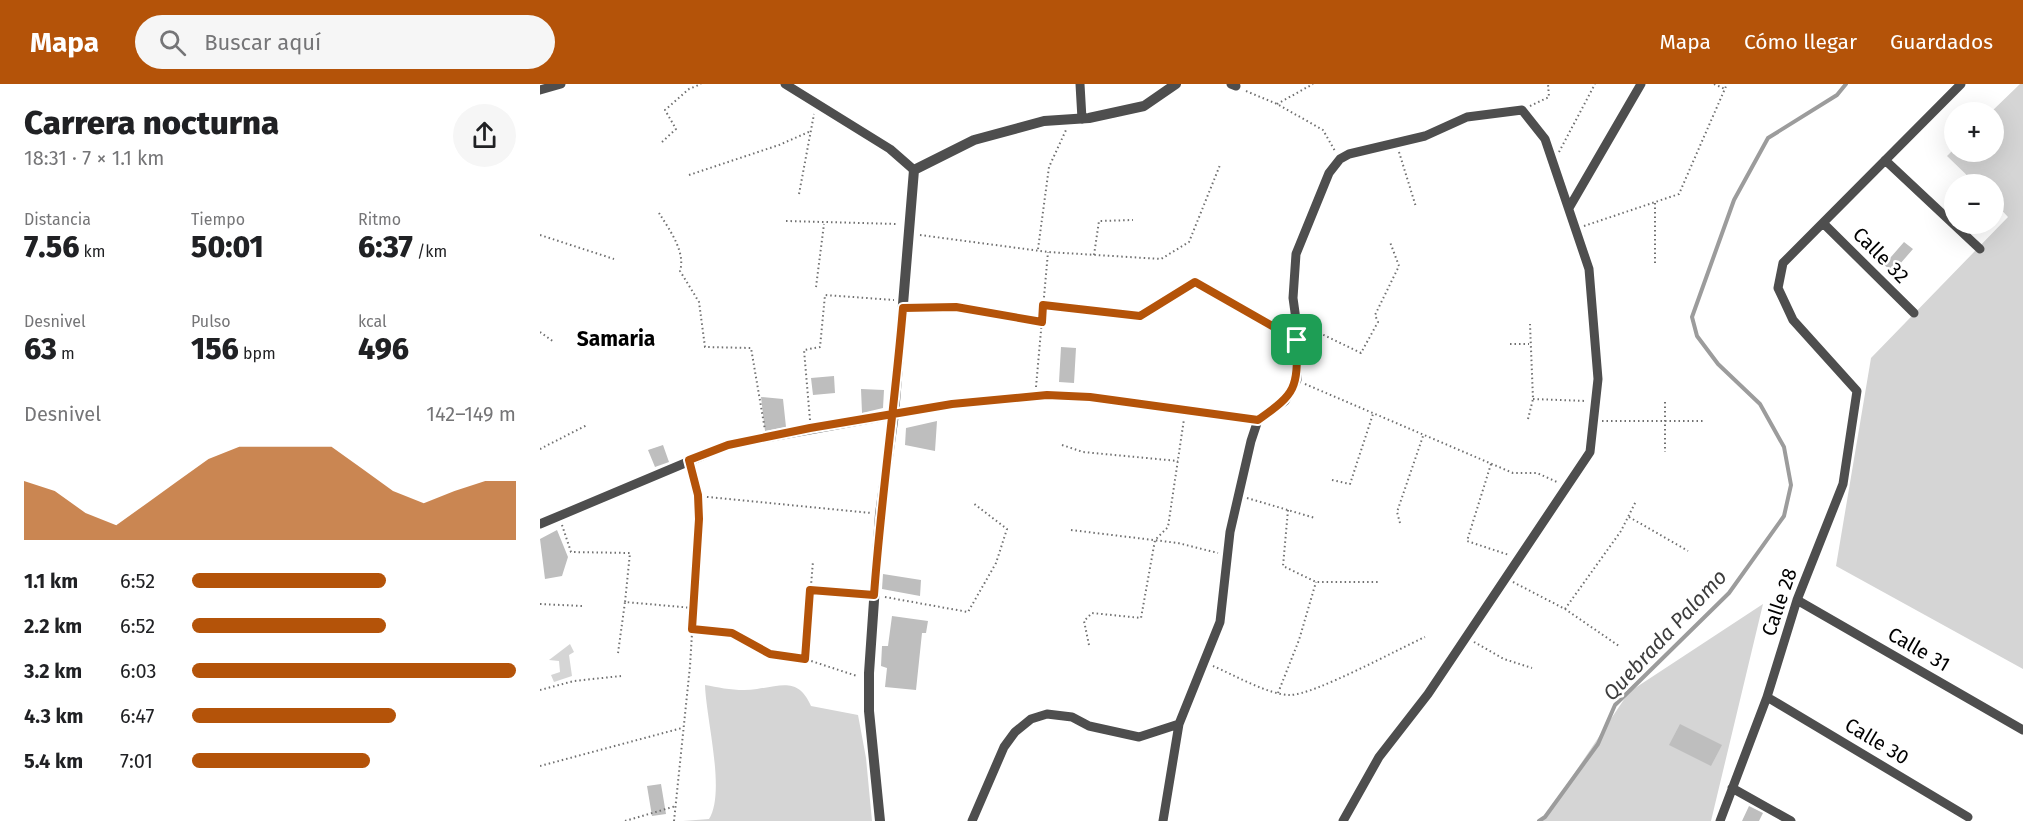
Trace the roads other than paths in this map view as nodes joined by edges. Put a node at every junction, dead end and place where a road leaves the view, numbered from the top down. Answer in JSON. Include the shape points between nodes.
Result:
{"nodes":[{"id":1,"x":561,"y":84,"type":"edge"},
{"id":2,"x":785,"y":84,"type":"edge"},
{"id":3,"x":1080,"y":84,"type":"edge"},
{"id":4,"x":1176,"y":84,"type":"edge"},
{"id":5,"x":1641,"y":84,"type":"edge"},
{"id":6,"x":1960,"y":84,"type":"edge"},
{"id":7,"x":540,"y":90,"type":"edge"},
{"id":8,"x":1077,"y":119,"type":"junction"},
{"id":9,"x":1885,"y":160,"type":"junction"},
{"id":10,"x":914,"y":170,"type":"junction"},
{"id":11,"x":1569,"y":208,"type":"junction"},
{"id":12,"x":1822,"y":223,"type":"junction"},
{"id":13,"x":1980,"y":249,"type":"dead end"},
{"id":14,"x":1914,"y":313,"type":"dead end"},
{"id":15,"x":894,"y":414,"type":"junction"},
{"id":16,"x":1258,"y":420,"type":"junction"},
{"id":17,"x":540,"y":524,"type":"edge"},
{"id":18,"x":1797,"y":600,"type":"junction"},
{"id":19,"x":1767,"y":697,"type":"junction"},
{"id":20,"x":1179,"y":724,"type":"junction"},
{"id":21,"x":2023,"y":729,"type":"edge"},
{"id":22,"x":1732,"y":788,"type":"junction"},
{"id":23,"x":1968,"y":817,"type":"dead end"},
{"id":24,"x":880,"y":821,"type":"edge"},
{"id":25,"x":972,"y":821,"type":"edge"},
{"id":26,"x":1163,"y":821,"type":"edge"},
{"id":27,"x":1343,"y":821,"type":"edge"},
{"id":28,"x":1720,"y":821,"type":"edge"},
{"id":29,"x":1791,"y":821,"type":"edge"}],
"edges":[{"from":1,"to":7,"type":"street"},
{"from":2,"to":10,"type":"street","via":[[890,149]]},
{"from":3,"to":8,"type":"street"},
{"from":4,"to":8,"type":"street","via":[[1144,106]]},
{"from":5,"to":11,"type":"street"},
{"from":6,"to":9,"type":"street"},
{"from":8,"to":10,"type":"street","via":[[1044,121],[974,140]]},
{"from":9,"to":12,"type":"street"},
{"from":9,"to":13,"type":"street"},
{"from":10,"to":15,"type":"street"},
{"from":11,"to":16,"type":"street","via":[[1545,139],[1522,110],[1467,117],[1425,136],[1340,159],[1329,173],[1296,254],[1293,298],[1297,380],[1286,401]]},
{"from":11,"to":27,"type":"street","via":[[1589,269],[1598,378],[1590,452],[1428,694],[1379,757]]},
{"from":12,"to":14,"type":"street","name":"Calle 32"},
{"from":12,"to":18,"type":"street","name":"Calle 28","via":[[1783,263],[1778,288],[1793,320],[1857,391],[1843,484]]},
{"from":15,"to":16,"type":"street","via":[[1036,396],[1090,397]]},
{"from":15,"to":17,"type":"street","via":[[728,445]]},
{"from":15,"to":24,"type":"street","via":[[880,514],[869,680],[868,711]]},
{"from":16,"to":20,"type":"street","via":[[1238,496],[1220,622]]},
{"from":18,"to":19,"type":"street","name":"Calle 28"},
{"from":18,"to":21,"type":"street","name":"Calle 31"},
{"from":19,"to":22,"type":"street","name":"Calle 28"},
{"from":19,"to":23,"type":"street","name":"Calle 30"},
{"from":20,"to":25,"type":"street","via":[[1139,737],[1089,726],[1072,717],[1047,714],[1031,719],[1004,747]]},
{"from":20,"to":26,"type":"street"},
{"from":22,"to":28,"type":"street","name":"Calle 28"},
{"from":22,"to":29,"type":"street"}]}
